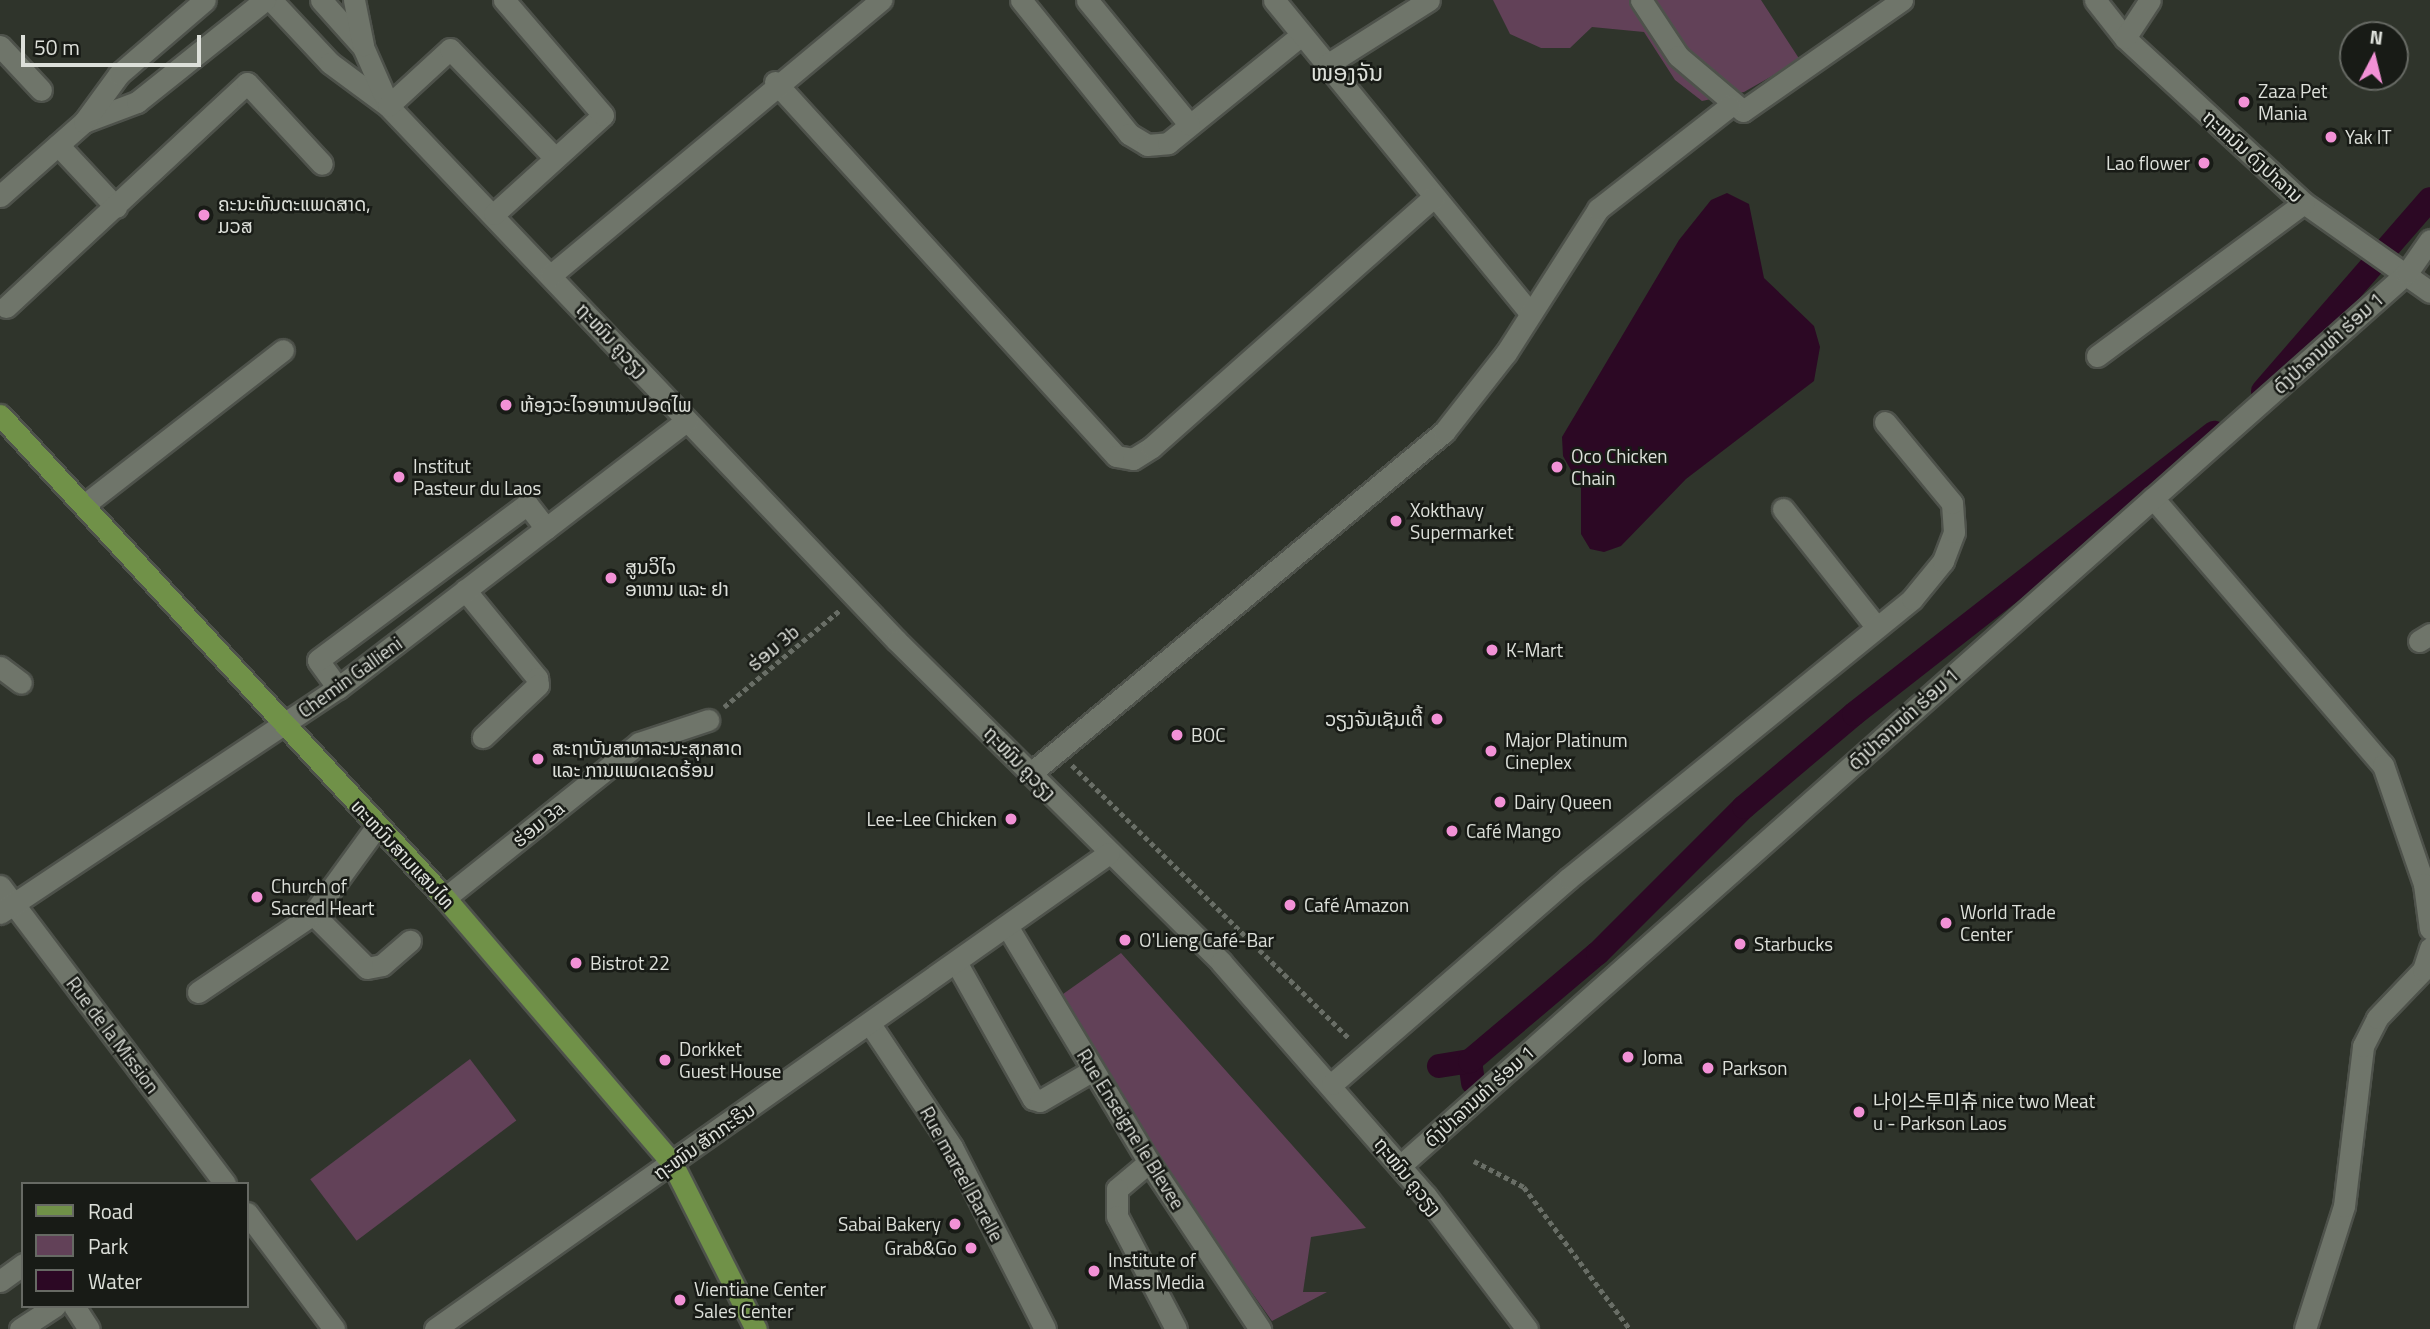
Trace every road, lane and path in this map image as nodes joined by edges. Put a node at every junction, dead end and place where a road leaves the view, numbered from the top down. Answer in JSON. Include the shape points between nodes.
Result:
{"nodes":[{"id":1,"x":205,"y":0,"type":"edge"},
{"id":2,"x":268,"y":0,"type":"edge"},
{"id":3,"x":321,"y":0,"type":"edge"},
{"id":4,"x":354,"y":0,"type":"edge"},
{"id":5,"x":504,"y":0,"type":"edge"},
{"id":6,"x":881,"y":0,"type":"edge"},
{"id":7,"x":1021,"y":0,"type":"edge"},
{"id":8,"x":1087,"y":0,"type":"edge"},
{"id":9,"x":1274,"y":0,"type":"edge"},
{"id":10,"x":1429,"y":0,"type":"edge"},
{"id":11,"x":1641,"y":0,"type":"edge"},
{"id":12,"x":1902,"y":0,"type":"edge"},
{"id":13,"x":2095,"y":0,"type":"edge"},
{"id":14,"x":2150,"y":0,"type":"edge"},
{"id":15,"x":1299,"y":37,"type":"junction"},
{"id":16,"x":2125,"y":38,"type":"junction"},
{"id":17,"x":0,"y":46,"type":"edge"},
{"id":18,"x":363,"y":47,"type":"junction"},
{"id":19,"x":1325,"y":65,"type":"junction"},
{"id":20,"x":775,"y":82,"type":"junction"},
{"id":21,"x":41,"y":90,"type":"dead end"},
{"id":22,"x":388,"y":106,"type":"junction"},
{"id":23,"x":1730,"y":106,"type":"junction"},
{"id":24,"x":84,"y":122,"type":"junction"},
{"id":25,"x":1189,"y":124,"type":"junction"},
{"id":26,"x":58,"y":145,"type":"junction"},
{"id":27,"x":555,"y":158,"type":"junction"},
{"id":28,"x":322,"y":164,"type":"dead end"},
{"id":29,"x":0,"y":196,"type":"edge"},
{"id":30,"x":1434,"y":197,"type":"junction"},
{"id":31,"x":2304,"y":203,"type":"junction"},
{"id":32,"x":116,"y":207,"type":"junction"},
{"id":33,"x":494,"y":214,"type":"junction"},
{"id":34,"x":2430,"y":240,"type":"edge"},
{"id":35,"x":2407,"y":273,"type":"junction"},
{"id":36,"x":551,"y":275,"type":"junction"},
{"id":37,"x":2430,"y":292,"type":"edge"},
{"id":38,"x":6,"y":307,"type":"dead end"},
{"id":39,"x":1529,"y":312,"type":"junction"},
{"id":40,"x":283,"y":350,"type":"dead end"},
{"id":41,"x":2097,"y":356,"type":"dead end"},
{"id":42,"x":0,"y":415,"type":"edge"},
{"id":43,"x":687,"y":421,"type":"junction"},
{"id":44,"x":1885,"y":422,"type":"dead end"},
{"id":45,"x":2153,"y":498,"type":"junction"},
{"id":46,"x":84,"y":505,"type":"junction"},
{"id":47,"x":1783,"y":509,"type":"dead end"},
{"id":48,"x":547,"y":528,"type":"junction"},
{"id":49,"x":465,"y":590,"type":"junction"},
{"id":50,"x":855,"y":597,"type":"junction"},
{"id":51,"x":1874,"y":624,"type":"junction"},
{"id":52,"x":0,"y":667,"type":"edge"},
{"id":53,"x":21,"y":683,"type":"dead end"},
{"id":54,"x":338,"y":688,"type":"junction"},
{"id":55,"x":708,"y":720,"type":"joint"},
{"id":56,"x":285,"y":724,"type":"junction"},
{"id":57,"x":483,"y":737,"type":"dead end"},
{"id":58,"x":1056,"y":750,"type":"junction"},
{"id":59,"x":1031,"y":773,"type":"junction"},
{"id":60,"x":377,"y":826,"type":"junction"},
{"id":61,"x":1108,"y":853,"type":"junction"},
{"id":62,"x":0,"y":886,"type":"edge"},
{"id":63,"x":445,"y":898,"type":"junction"},
{"id":64,"x":7,"y":908,"type":"edge"},
{"id":65,"x":313,"y":914,"type":"junction"},
{"id":66,"x":1007,"y":926,"type":"junction"},
{"id":67,"x":2430,"y":929,"type":"edge"},
{"id":68,"x":410,"y":941,"type":"dead end"},
{"id":69,"x":2430,"y":948,"type":"edge"},
{"id":70,"x":956,"y":962,"type":"junction"},
{"id":71,"x":198,"y":992,"type":"dead end"},
{"id":72,"x":870,"y":1024,"type":"junction"},
{"id":73,"x":1366,"y":1055,"type":"junction"},
{"id":74,"x":1093,"y":1070,"type":"junction"},
{"id":75,"x":1332,"y":1084,"type":"junction"},
{"id":76,"x":1474,"y":1161,"type":"dead end"},
{"id":77,"x":1149,"y":1162,"type":"junction"},
{"id":78,"x":672,"y":1163,"type":"junction"},
{"id":79,"x":1400,"y":1166,"type":"junction"},
{"id":80,"x":223,"y":1182,"type":"edge"},
{"id":81,"x":248,"y":1214,"type":"edge"},
{"id":82,"x":21,"y":1265,"type":"edge"},
{"id":83,"x":0,"y":1281,"type":"edge"},
{"id":84,"x":52,"y":1308,"type":"edge"},
{"id":85,"x":75,"y":1308,"type":"edge"},
{"id":86,"x":20,"y":1329,"type":"edge"},
{"id":87,"x":89,"y":1329,"type":"edge"},
{"id":88,"x":334,"y":1329,"type":"edge"},
{"id":89,"x":435,"y":1329,"type":"edge"},
{"id":90,"x":756,"y":1329,"type":"edge"},
{"id":91,"x":1045,"y":1329,"type":"edge"},
{"id":92,"x":1176,"y":1329,"type":"edge"},
{"id":93,"x":1260,"y":1329,"type":"edge"},
{"id":94,"x":1527,"y":1329,"type":"edge"},
{"id":95,"x":1630,"y":1329,"type":"edge"},
{"id":96,"x":2305,"y":1329,"type":"edge"}],
"edges":[{"from":1,"to":24,"type":"street","via":[[119,74]]},
{"from":2,"to":22,"type":"street","via":[[330,63]]},
{"from":2,"to":24,"type":"street","via":[[137,102]]},
{"from":3,"to":18,"type":"street"},
{"from":4,"to":18,"type":"street"},
{"from":5,"to":27,"type":"street","via":[[603,115]]},
{"from":6,"to":20,"type":"street"},
{"from":7,"to":25,"type":"street","via":[[1129,134],[1147,145],[1168,143]]},
{"from":8,"to":25,"type":"street"},
{"from":9,"to":15,"type":"street"},
{"from":10,"to":19,"type":"street"},
{"from":11,"to":23,"type":"street","via":[[1678,56]]},
{"from":12,"to":23,"type":"street","via":[[1753,108]]},
{"from":13,"to":16,"type":"street","name":"ຖະຫນົນ ດົງປາລານ"},
{"from":14,"to":16,"type":"street"},
{"from":15,"to":19,"type":"street"},
{"from":15,"to":25,"type":"street"},
{"from":16,"to":31,"type":"street","name":"ຖະຫນົນ ດົງປາລານ"},
{"from":17,"to":21,"type":"street"},
{"from":18,"to":22,"type":"street"},
{"from":19,"to":30,"type":"street"},
{"from":20,"to":30,"type":"street","via":[[1116,456],[1133,459]]},
{"from":20,"to":36,"type":"street"},
{"from":22,"to":27,"type":"street","via":[[450,49]]},
{"from":22,"to":33,"type":"street","name":"ຖະໜົນ ຄູວຽງ"},
{"from":23,"to":39,"type":"street","via":[[1598,209]]},
{"from":24,"to":26,"type":"street"},
{"from":26,"to":29,"type":"street"},
{"from":26,"to":32,"type":"street"},
{"from":27,"to":33,"type":"street"},
{"from":28,"to":32,"type":"street","via":[[247,83]]},
{"from":30,"to":39,"type":"street"},
{"from":31,"to":35,"type":"street","name":"ຖະຫນົນ ດົງປາລານ"},
{"from":31,"to":41,"type":"street"},
{"from":32,"to":38,"type":"street"},
{"from":33,"to":36,"type":"street","name":"ຖະໜົນ ຄູວຽງ"},
{"from":34,"to":35,"type":"street","name":"ດົງປ່າລານທ່າ ຮ່ອມ 1"},
{"from":35,"to":37,"type":"street","name":"ຖະຫນົນ ດົງປາລານ"},
{"from":35,"to":45,"type":"street","name":"ດົງປ່າລານທ່າ ຮ່ອມ 1"},
{"from":36,"to":43,"type":"street","name":"ຖະໜົນ ຄູວຽງ"},
{"from":39,"to":58,"type":"street","via":[[1506,353],[1444,432]]},
{"from":40,"to":46,"type":"street"},
{"from":42,"to":46,"type":"main road","name":"ທະຫນົນສາມແສນໄທ"},
{"from":43,"to":48,"type":"street","name":"Chemin Gallieni"},
{"from":43,"to":50,"type":"street","name":"ຖະໜົນ ຄູວຽງ"},
{"from":44,"to":51,"type":"street","via":[[1952,503],[1954,531],[1943,562],[1912,599]]},
{"from":45,"to":67,"type":"street","via":[[2383,765],[2424,884]]},
{"from":45,"to":79,"type":"street","name":"ດົງປ່າລານທ່າ ຮ່ອມ 1"},
{"from":46,"to":56,"type":"main road","name":"ທະຫນົນສາມແສນໄທ"},
{"from":47,"to":51,"type":"street"},
{"from":48,"to":49,"type":"street","name":"Chemin Gallieni"},
{"from":48,"to":54,"type":"street","via":[[527,504],[318,660]]},
{"from":49,"to":54,"type":"street","name":"Chemin Gallieni"},
{"from":49,"to":57,"type":"street","via":[[538,685]]},
{"from":50,"to":55,"type":"path","name":"ຮ່ອມ 3b"},
{"from":50,"to":59,"type":"street","name":"ຖະໜົນ ຄູວຽງ"},
{"from":51,"to":73,"type":"street"},
{"from":52,"to":53,"type":"street"},
{"from":54,"to":56,"type":"street","name":"Chemin Gallieni"},
{"from":55,"to":63,"type":"street","name":"ຮ່ອມ 3a","via":[[639,743]]},
{"from":56,"to":60,"type":"main road","name":"ທະຫນົນສາມແສນໄທ"},
{"from":56,"to":64,"type":"street","name":"Chemin Gallieni"},
{"from":58,"to":59,"type":"street"},
{"from":58,"to":73,"type":"path"},
{"from":59,"to":61,"type":"street","name":"ຖະໜົນ ຄູວຽງ"},
{"from":60,"to":63,"type":"main road","name":"ທະຫນົນສາມແສນໄທ"},
{"from":60,"to":65,"type":"street"},
{"from":61,"to":66,"type":"street","name":"ຖະໜົນ ສັກກະຣິນ"},
{"from":61,"to":75,"type":"street","name":"ຖະໜົນ ຄູວຽງ","via":[[1221,962]]},
{"from":62,"to":64,"type":"street","name":"Rue de la Mission"},
{"from":63,"to":78,"type":"main road","name":"ທະຫນົນສາມແສນໄທ"},
{"from":64,"to":80,"type":"street","name":"Rue de la Mission"},
{"from":65,"to":68,"type":"street","via":[[367,968],[382,965]]},
{"from":65,"to":71,"type":"street"},
{"from":66,"to":70,"type":"street","name":"ຖະໜົນ ສັກກະຣິນ"},
{"from":66,"to":74,"type":"street","name":"Rue Enseigne le Blevee"},
{"from":69,"to":96,"type":"street","via":[[2423,970],[2377,1018],[2363,1046],[2344,1206]]},
{"from":70,"to":72,"type":"street","name":"ຖະໜົນ ສັກກະຣິນ"},
{"from":70,"to":74,"type":"street","via":[[1032,1099],[1040,1101]]},
{"from":72,"to":78,"type":"street","name":"ຖະໜົນ ສັກກະຣິນ"},
{"from":72,"to":91,"type":"street","name":"Rue mareel Barelle","via":[[952,1147]]},
{"from":73,"to":75,"type":"street"},
{"from":74,"to":77,"type":"street","name":"Rue Enseigne le Blevee"},
{"from":75,"to":79,"type":"street","name":"ຖະໜົນ ຄູວຽງ"},
{"from":76,"to":95,"type":"path","via":[[1524,1187]]},
{"from":77,"to":92,"type":"street","via":[[1117,1189],[1117,1216]]},
{"from":77,"to":93,"type":"street","name":"Rue Enseigne le Blevee"},
{"from":78,"to":89,"type":"street","name":"ຖະໜົນ ສັກກະຣິນ"},
{"from":78,"to":90,"type":"main road","name":"ທະຫນົນສາມແສນໄທ"},
{"from":79,"to":94,"type":"street","name":"ຖະໜົນ ຄູວຽງ"},
{"from":81,"to":88,"type":"street"},
{"from":82,"to":83,"type":"street"},
{"from":84,"to":86,"type":"street"},
{"from":85,"to":87,"type":"street"}]}
